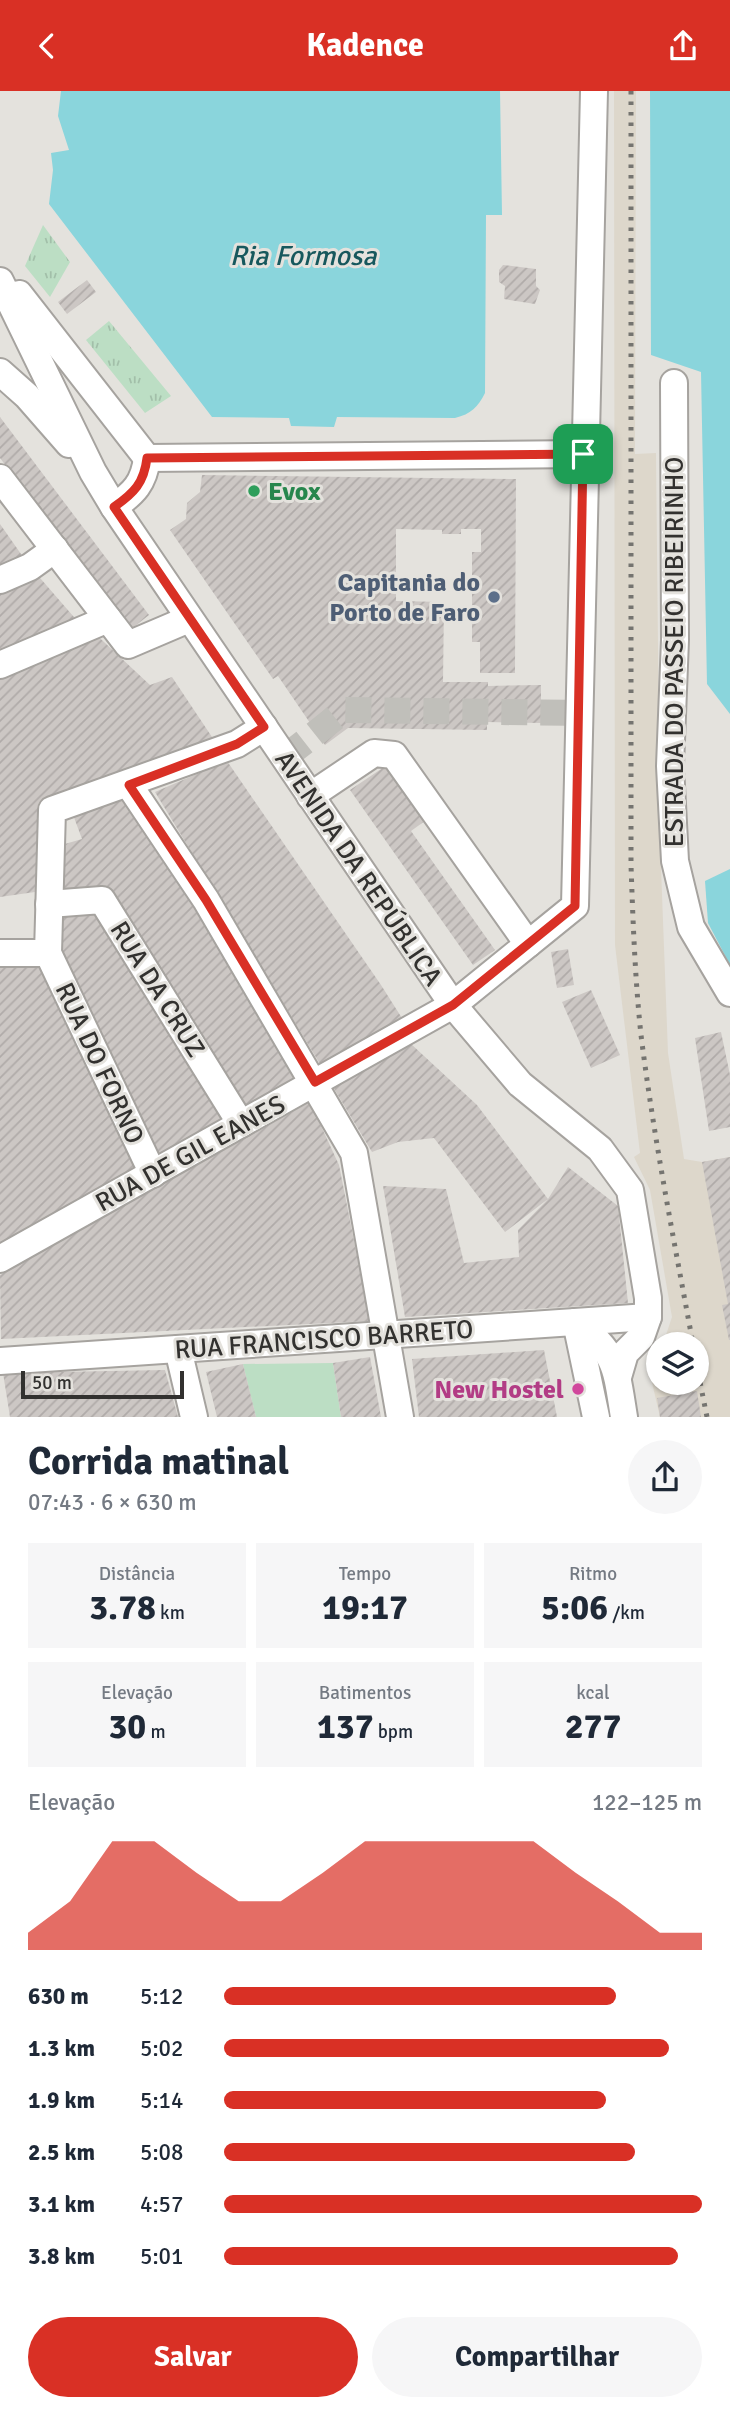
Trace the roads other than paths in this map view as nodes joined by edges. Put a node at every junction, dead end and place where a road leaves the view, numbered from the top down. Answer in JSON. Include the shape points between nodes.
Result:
{"nodes":[{"id":1,"x":594,"y":91,"type":"edge"},
{"id":2,"x":0,"y":270,"type":"edge"},
{"id":3,"x":0,"y":281,"type":"edge"},
{"id":4,"x":0,"y":372,"type":"edge"},
{"id":5,"x":674,"y":383,"type":"dead end"},
{"id":6,"x":583,"y":454,"type":"junction"},
{"id":7,"x":147,"y":458,"type":"junction"},
{"id":8,"x":93,"y":472,"type":"junction"},
{"id":9,"x":0,"y":478,"type":"edge"},
{"id":10,"x":114,"y":507,"type":"junction"},
{"id":11,"x":55,"y":549,"type":"junction"},
{"id":12,"x":0,"y":580,"type":"edge"},
{"id":13,"x":107,"y":619,"type":"junction"},
{"id":14,"x":189,"y":619,"type":"junction"},
{"id":15,"x":0,"y":665,"type":"edge"},
{"id":16,"x":264,"y":727,"type":"junction"},
{"id":17,"x":129,"y":785,"type":"junction"},
{"id":18,"x":310,"y":796,"type":"junction"},
{"id":19,"x":49,"y":904,"type":"junction"},
{"id":20,"x":528,"y":944,"type":"junction"},
{"id":21,"x":0,"y":953,"type":"edge"},
{"id":22,"x":48,"y":953,"type":"junction"},
{"id":23,"x":730,"y":993,"type":"edge"},
{"id":24,"x":453,"y":1005,"type":"junction"},
{"id":25,"x":315,"y":1082,"type":"junction"},
{"id":26,"x":241,"y":1124,"type":"junction"},
{"id":27,"x":153,"y":1174,"type":"junction"},
{"id":28,"x":0,"y":1259,"type":"edge"},
{"id":29,"x":648,"y":1317,"type":"junction"},
{"id":30,"x":576,"y":1322,"type":"junction"},
{"id":31,"x":385,"y":1335,"type":"junction"},
{"id":32,"x":178,"y":1349,"type":"junction"},
{"id":33,"x":0,"y":1360,"type":"edge"},
{"id":34,"x":618,"y":1377,"type":"junction"},
{"id":35,"x":194,"y":1417,"type":"edge"},
{"id":36,"x":400,"y":1417,"type":"edge"},
{"id":37,"x":596,"y":1417,"type":"edge"},
{"id":38,"x":624,"y":1417,"type":"edge"}],
"edges":[{"from":1,"to":6,"type":"street"},
{"from":2,"to":7,"type":"street"},
{"from":3,"to":8,"type":"street","name":"AVENIDA DA REPÚBLICA"},
{"from":4,"to":8,"type":"street","name":"AVENIDA DA REPÚBLICA"},
{"from":5,"to":23,"type":"street","name":"ESTRADA DO PASSEIO RIBEIRINHO","via":[[676,640],[670,766],[675,861],[691,927]]},
{"from":6,"to":7,"type":"street"},
{"from":6,"to":20,"type":"street","name":"RUA DE GIL EANES","via":[[575,906]]},
{"from":7,"to":10,"type":"street","via":[[144,478]]},
{"from":8,"to":10,"type":"street","name":"AVENIDA DA REPÚBLICA"},
{"from":9,"to":11,"type":"street"},
{"from":10,"to":14,"type":"street","name":"AVENIDA DA REPÚBLICA"},
{"from":11,"to":12,"type":"street"},
{"from":11,"to":13,"type":"street"},
{"from":13,"to":14,"type":"street","via":[[128,645]]},
{"from":13,"to":15,"type":"street"},
{"from":14,"to":16,"type":"street","name":"AVENIDA DA REPÚBLICA"},
{"from":16,"to":17,"type":"street","via":[[237,744]]},
{"from":16,"to":18,"type":"street","name":"AVENIDA DA REPÚBLICA"},
{"from":17,"to":19,"type":"street","via":[[52,810]]},
{"from":17,"to":25,"type":"street","via":[[206,900]]},
{"from":18,"to":20,"type":"street","via":[[374,753],[394,755]]},
{"from":18,"to":24,"type":"street","name":"AVENIDA DA REPÚBLICA"},
{"from":19,"to":22,"type":"street"},
{"from":19,"to":26,"type":"street","name":"RUA DA CRUZ","via":[[102,899]]},
{"from":20,"to":24,"type":"street","name":"RUA DE GIL EANES"},
{"from":21,"to":22,"type":"street"},
{"from":22,"to":27,"type":"street","name":"RUA DO FORNO"},
{"from":24,"to":25,"type":"street","name":"RUA DE GIL EANES"},
{"from":24,"to":29,"type":"street","name":"AVENIDA DA REPÚBLICA","via":[[520,1084],[600,1149],[630,1190],[649,1298]]},
{"from":25,"to":26,"type":"street","name":"RUA DE GIL EANES"},
{"from":25,"to":31,"type":"street","via":[[354,1153]]},
{"from":26,"to":27,"type":"street","name":"RUA DE GIL EANES"},
{"from":27,"to":28,"type":"street","name":"RUA DE GIL EANES"},
{"from":29,"to":30,"type":"street","name":"RUA FRANCISCO BARRETO"},
{"from":29,"to":34,"type":"street","via":[[641,1336],[625,1353]]},
{"from":30,"to":31,"type":"street","name":"RUA FRANCISCO BARRETO"},
{"from":30,"to":34,"type":"street","via":[[610,1354]]},
{"from":30,"to":37,"type":"street"},
{"from":31,"to":32,"type":"street","name":"RUA FRANCISCO BARRETO"},
{"from":31,"to":36,"type":"street"},
{"from":32,"to":33,"type":"street","name":"RUA FRANCISCO BARRETO"},
{"from":32,"to":35,"type":"street"},
{"from":34,"to":38,"type":"street"}]}
